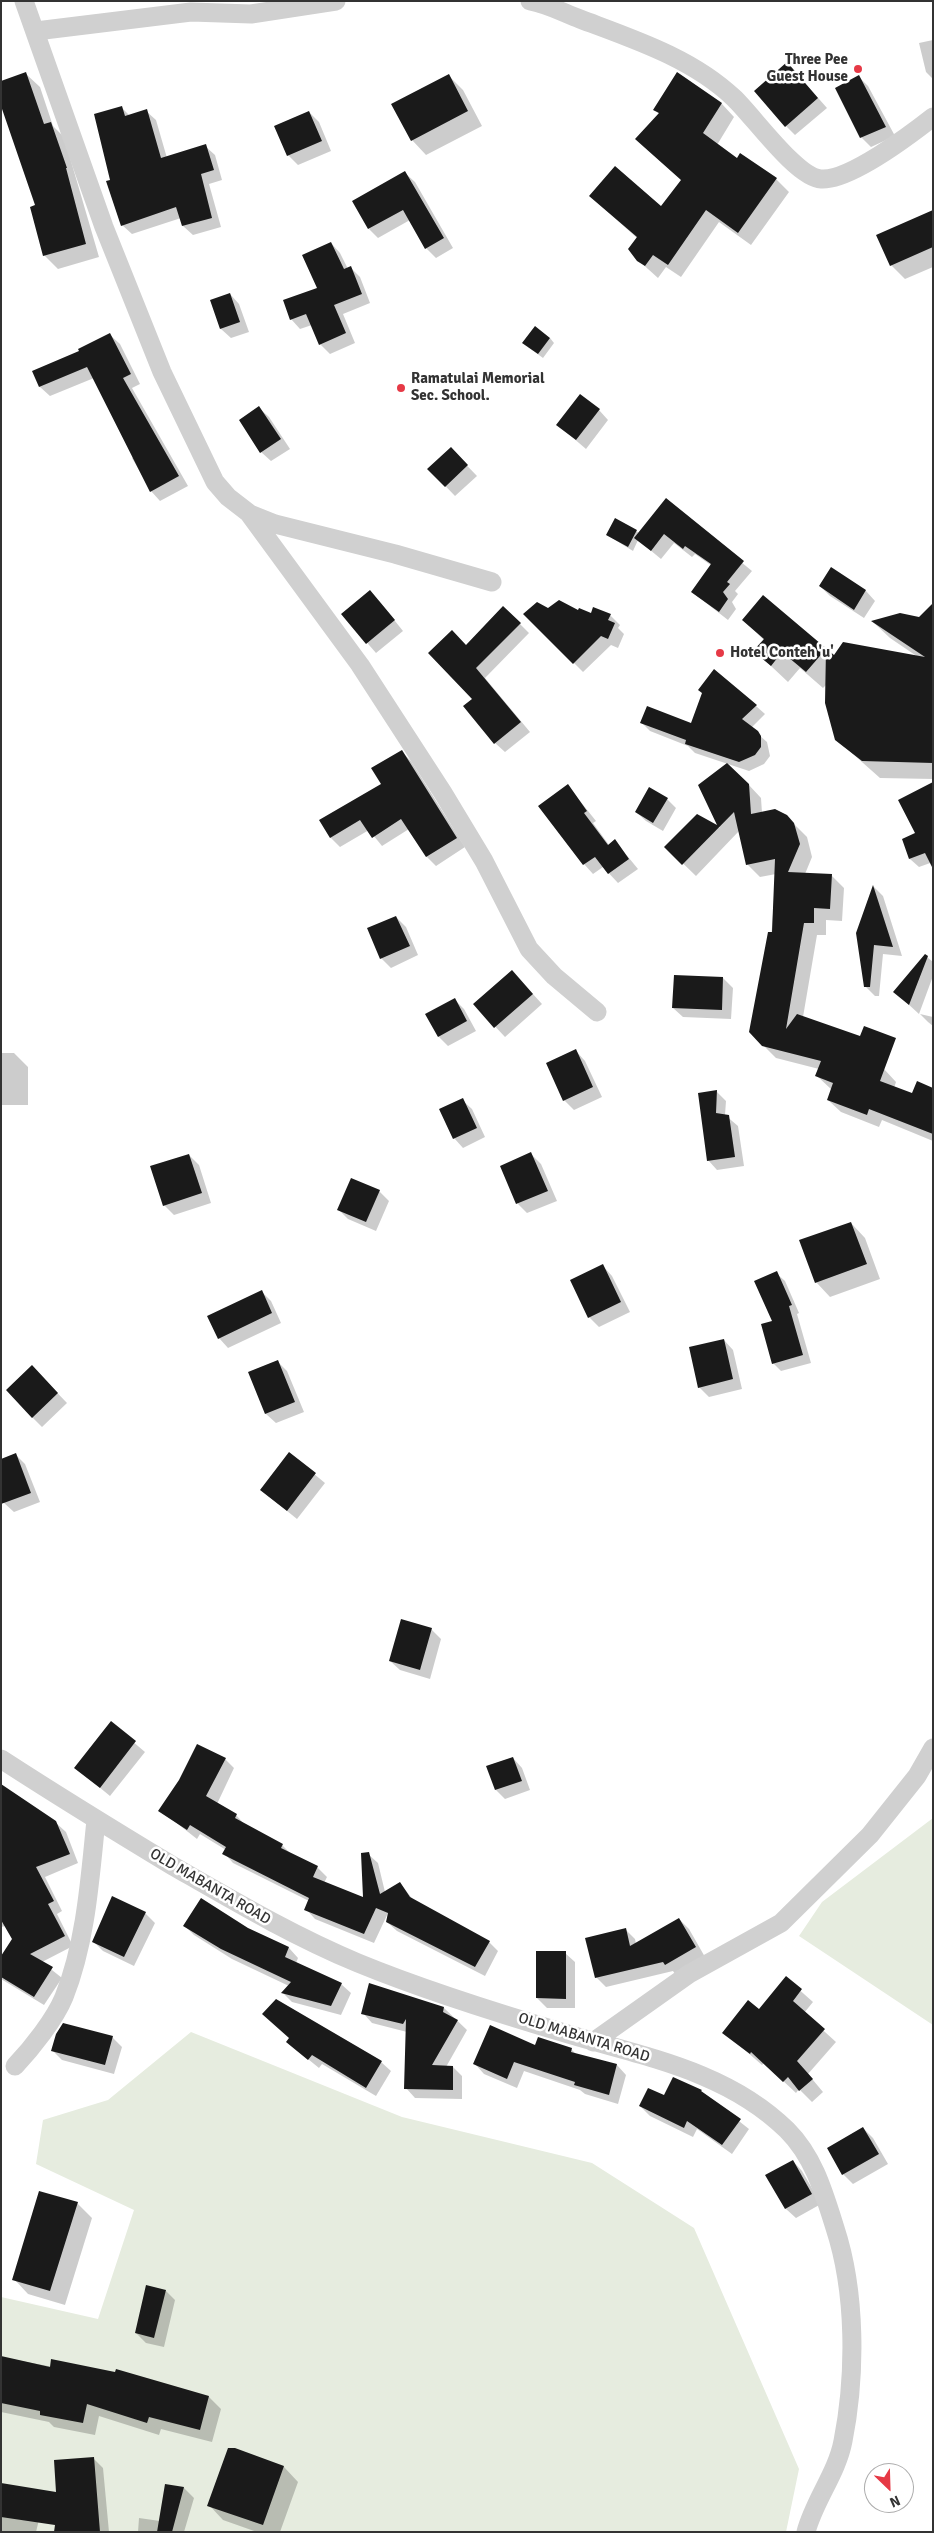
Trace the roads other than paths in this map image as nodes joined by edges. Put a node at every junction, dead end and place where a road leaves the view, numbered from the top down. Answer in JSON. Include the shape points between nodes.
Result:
{"nodes":[{"id":1,"x":24,"y":1,"type":"edge"},
{"id":2,"x":336,"y":1,"type":"edge"},
{"id":3,"x":530,"y":1,"type":"edge"},
{"id":4,"x":36,"y":31,"type":"junction"},
{"id":5,"x":933,"y":117,"type":"edge"},
{"id":6,"x":250,"y":514,"type":"junction"},
{"id":7,"x":492,"y":582,"type":"dead end"},
{"id":8,"x":597,"y":1012,"type":"dead end"},
{"id":9,"x":933,"y":1748,"type":"edge"},
{"id":10,"x":1,"y":1759,"type":"edge"},
{"id":11,"x":96,"y":1820,"type":"junction"},
{"id":12,"x":593,"y":2042,"type":"junction"},
{"id":13,"x":15,"y":2066,"type":"dead end"},
{"id":14,"x":806,"y":2532,"type":"edge"}],
"edges":[{"from":1,"to":4,"type":"street"},
{"from":2,"to":4,"type":"street","via":[[251,14],[192,12]]},
{"from":3,"to":5,"type":"street","via":[[625,37],[699,70],[733,98],[802,172],[821,179],[849,172]]},
{"from":4,"to":6,"type":"street","via":[[104,227],[162,372],[214,482]]},
{"from":6,"to":7,"type":"street","via":[[275,524]]},
{"from":6,"to":8,"type":"street","via":[[360,665],[443,793],[484,861],[529,949],[554,976]]},
{"from":9,"to":12,"type":"street","via":[[916,1776],[870,1835],[781,1924],[689,1974]]},
{"from":10,"to":11,"type":"street","name":"OLD MABANTA ROAD"},
{"from":11,"to":12,"type":"street","name":"OLD MABANTA ROAD","via":[[271,1923],[358,1963]]},
{"from":11,"to":13,"type":"street","via":[[87,1897],[63,1998],[37,2040]]},
{"from":12,"to":14,"type":"street","name":"OLD MABANTA ROAD","via":[[684,2067],[716,2080],[786,2129],[805,2152],[820,2180],[844,2255],[850,2314],[850,2386],[842,2445]]}]}
